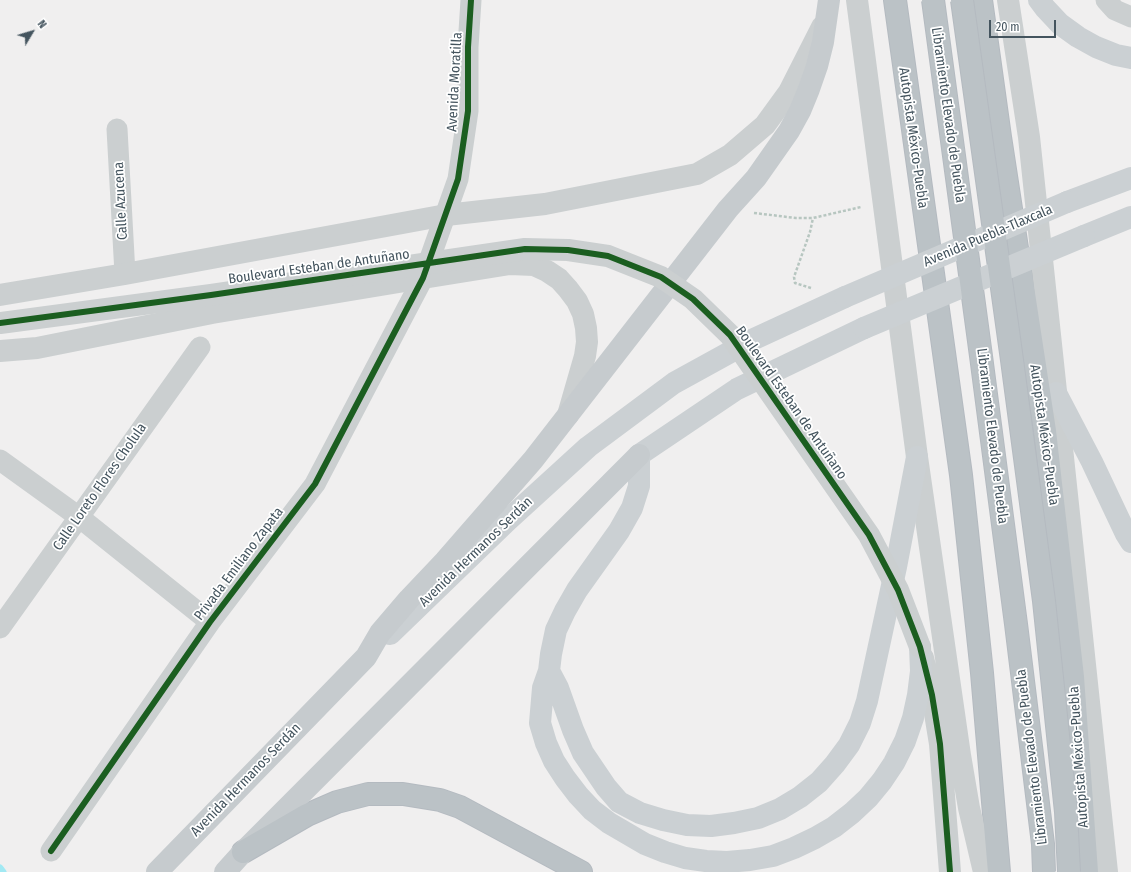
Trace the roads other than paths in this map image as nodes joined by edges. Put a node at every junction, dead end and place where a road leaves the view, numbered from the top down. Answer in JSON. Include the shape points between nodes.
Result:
{"nodes":[{"id":1,"x":471,"y":0,"type":"edge"},
{"id":2,"x":857,"y":0,"type":"edge"},
{"id":3,"x":895,"y":0,"type":"edge"},
{"id":4,"x":933,"y":0,"type":"edge"},
{"id":5,"x":962,"y":0,"type":"edge"},
{"id":6,"x":981,"y":0,"type":"edge"},
{"id":7,"x":1008,"y":0,"type":"edge"},
{"id":8,"x":1039,"y":0,"type":"edge"},
{"id":9,"x":1106,"y":0,"type":"edge"},
{"id":10,"x":827,"y":9,"type":"edge"},
{"id":11,"x":1131,"y":17,"type":"edge"},
{"id":12,"x":1131,"y":58,"type":"edge"},
{"id":13,"x":117,"y":129,"type":"dead end"},
{"id":14,"x":1131,"y":178,"type":"edge"},
{"id":15,"x":446,"y":215,"type":"junction"},
{"id":16,"x":1131,"y":217,"type":"edge"},
{"id":17,"x":125,"y":274,"type":"junction"},
{"id":18,"x":423,"y":278,"type":"junction"},
{"id":19,"x":0,"y":295,"type":"edge"},
{"id":20,"x":843,"y":298,"type":"joint"},
{"id":21,"x":0,"y":323,"type":"edge"},
{"id":22,"x":200,"y":347,"type":"dead end"},
{"id":23,"x":0,"y":351,"type":"edge"},
{"id":24,"x":1056,"y":393,"type":"junction"},
{"id":25,"x":567,"y":417,"type":"junction"},
{"id":26,"x":638,"y":455,"type":"junction"},
{"id":27,"x":917,"y":457,"type":"junction"},
{"id":28,"x":0,"y":460,"type":"edge"},
{"id":29,"x":78,"y":517,"type":"junction"},
{"id":30,"x":1131,"y":542,"type":"edge"},
{"id":31,"x":210,"y":622,"type":"junction"},
{"id":32,"x":0,"y":628,"type":"edge"},
{"id":33,"x":920,"y":647,"type":"junction"},
{"id":34,"x":366,"y":657,"type":"junction"},
{"id":35,"x":549,"y":671,"type":"junction"},
{"id":36,"x":51,"y":851,"type":"dead end"},
{"id":37,"x":243,"y":852,"type":"junction"},
{"id":38,"x":157,"y":872,"type":"edge"},
{"id":39,"x":225,"y":872,"type":"edge"},
{"id":40,"x":581,"y":872,"type":"edge"},
{"id":41,"x":950,"y":872,"type":"edge"},
{"id":42,"x":984,"y":872,"type":"edge"},
{"id":43,"x":1000,"y":872,"type":"edge"},
{"id":44,"x":1044,"y":872,"type":"edge"},
{"id":45,"x":1069,"y":872,"type":"edge"},
{"id":46,"x":1087,"y":872,"type":"edge"},
{"id":47,"x":1107,"y":872,"type":"edge"}],
"edges":[{"from":1,"to":15,"type":"street","name":"Avenida Moratilla","via":[[468,111],[458,180]]},
{"from":2,"to":27,"type":"street"},
{"from":3,"to":43,"type":"highway","name":"Autopista México-Puebla","via":[[961,475]]},
{"from":4,"to":44,"type":"highway","name":"Libramiento Elevado de Puebla","bridge":true,"via":[[1012,592],[1043,844]]},
{"from":5,"to":45,"type":"highway","name":"Libramiento Elevado de Puebla","bridge":true,"via":[[1044,601],[1066,812]]},
{"from":6,"to":46,"type":"highway","name":"Autopista México-Puebla","via":[[1045,432],[1073,676]]},
{"from":7,"to":24,"type":"street","via":[[1029,137]]},
{"from":8,"to":12,"type":"main road","via":[[1060,24],[1078,38],[1116,55]]},
{"from":9,"to":11,"type":"street","via":[[1115,10]]},
{"from":10,"to":15,"type":"street","name":"Boulevard Esteban de Antuñano","via":[[789,92],[765,125],[730,155],[697,174],[545,204]]},
{"from":10,"to":25,"type":"main road","via":[[817,66],[800,111],[776,151]]},
{"from":13,"to":17,"type":"street","name":"Calle Azucena"},
{"from":14,"to":20,"type":"main road","name":"Avenida Puebla-Tlaxcala","bridge":true,"via":[[1067,202]]},
{"from":15,"to":17,"type":"street","name":"Boulevard Esteban de Antuñano"},
{"from":15,"to":18,"type":"street","name":"Avenida Moratilla"},
{"from":16,"to":26,"type":"main road","bridge":true,"via":[[864,328],[737,389]]},
{"from":17,"to":19,"type":"street","name":"Boulevard Esteban de Antuñano"},
{"from":18,"to":23,"type":"street","via":[[212,313],[37,348]]},
{"from":18,"to":25,"type":"street","via":[[510,264],[534,265],[558,279],[577,301],[583,314],[587,342]]},
{"from":18,"to":31,"type":"street","name":"Privada Emiliano Zapata","via":[[314,484]]},
{"from":20,"to":34,"type":"main road","name":"Avenida Hermanos Serdán","via":[[754,339],[674,383],[588,447]]},
{"from":21,"to":33,"type":"street","name":"Boulevard Esteban de Antuñano","bridge":true,"via":[[525,249],[568,250],[608,256],[661,277],[693,299],[730,335],[869,535],[898,590]]},
{"from":22,"to":29,"type":"street","name":"Calle Loreto Flores Cholula"},
{"from":24,"to":30,"type":"main road"},
{"from":24,"to":47,"type":"street"},
{"from":25,"to":34,"type":"main road","via":[[533,460],[380,633]]},
{"from":26,"to":35,"type":"main road","via":[[639,486],[632,508],[564,611],[556,630]]},
{"from":26,"to":37,"type":"main road"},
{"from":27,"to":35,"type":"main road","via":[[894,575],[860,723],[849,745],[819,782],[787,805],[758,818],[710,826],[663,820],[640,813],[619,802],[583,753]]},
{"from":27,"to":42,"type":"street","via":[[960,755]]},
{"from":28,"to":29,"type":"street"},
{"from":29,"to":31,"type":"street"},
{"from":29,"to":32,"type":"street","name":"Calle Loreto Flores Cholula"},
{"from":31,"to":36,"type":"street","name":"Privada Emiliano Zapata"},
{"from":33,"to":35,"type":"main road","via":[[921,671],[913,718],[905,741],[882,781],[857,808],[834,827],[815,838],[772,856],[727,862],[685,858],[645,844],[609,823],[578,795],[554,761],[540,723],[543,688]]},
{"from":33,"to":41,"type":"street","name":"Boulevard Esteban de Antuñano","via":[[932,695],[940,744]]},
{"from":34,"to":38,"type":"main road","name":"Avenida Hermanos Serdán"},
{"from":37,"to":39,"type":"main road"},
{"from":37,"to":40,"type":"highway","via":[[307,815],[336,802],[368,794],[403,794],[440,800],[460,807]]}]}
